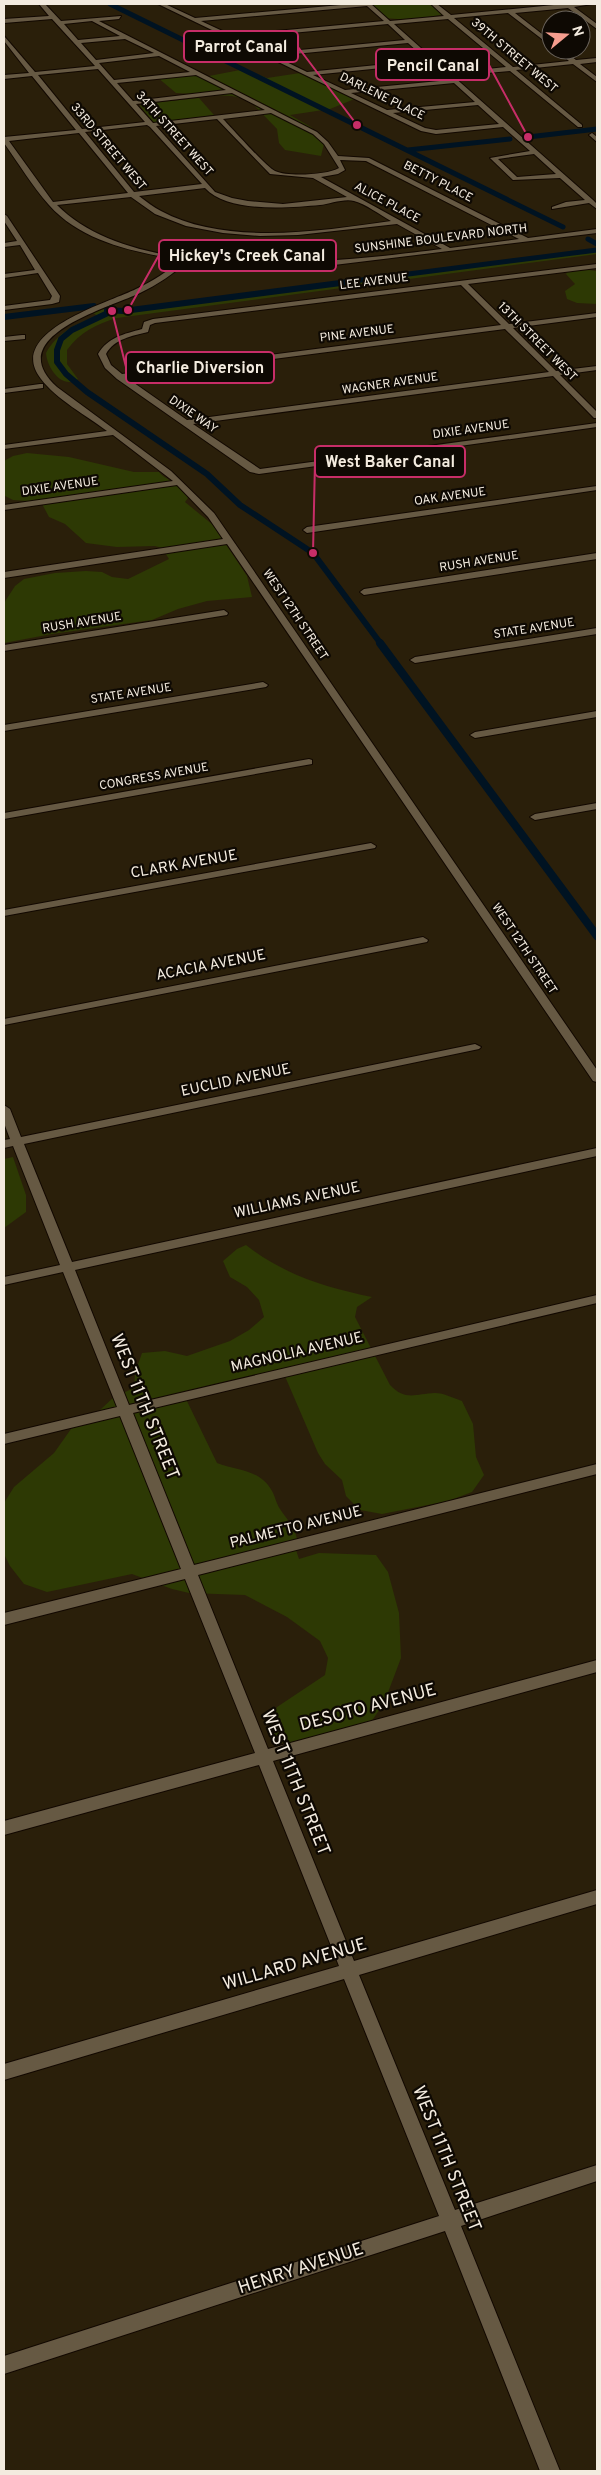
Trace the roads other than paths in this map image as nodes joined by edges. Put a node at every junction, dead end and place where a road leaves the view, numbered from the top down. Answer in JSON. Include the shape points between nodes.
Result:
{"nodes":[{"id":1,"x":43,"y":4,"type":"edge"},
{"id":2,"x":54,"y":4,"type":"edge"},
{"id":3,"x":161,"y":4,"type":"edge"},
{"id":4,"x":367,"y":4,"type":"edge"},
{"id":5,"x":434,"y":4,"type":"edge"},
{"id":6,"x":500,"y":4,"type":"edge"},
{"id":7,"x":589,"y":4,"type":"edge"},
{"id":8,"x":568,"y":5,"type":"edge"},
{"id":9,"x":510,"y":11,"type":"junction"},
{"id":10,"x":53,"y":16,"type":"junction"},
{"id":11,"x":119,"y":17,"type":"dead end"},
{"id":12,"x":450,"y":17,"type":"junction"},
{"id":13,"x":94,"y":20,"type":"junction"},
{"id":14,"x":195,"y":20,"type":"junction"},
{"id":15,"x":4,"y":22,"type":"edge"},
{"id":16,"x":60,"y":23,"type":"junction"},
{"id":17,"x":389,"y":23,"type":"junction"},
{"id":18,"x":597,"y":27,"type":"edge"},
{"id":19,"x":126,"y":36,"type":"junction"},
{"id":20,"x":541,"y":36,"type":"edge"},
{"id":21,"x":230,"y":37,"type":"junction"},
{"id":22,"x":4,"y":38,"type":"edge"},
{"id":23,"x":410,"y":41,"type":"junction"},
{"id":24,"x":76,"y":42,"type":"junction"},
{"id":25,"x":161,"y":54,"type":"junction"},
{"id":26,"x":268,"y":55,"type":"junction"},
{"id":27,"x":572,"y":60,"type":"edge"},
{"id":28,"x":597,"y":60,"type":"edge"},
{"id":29,"x":432,"y":61,"type":"junction"},
{"id":30,"x":574,"y":62,"type":"junction"},
{"id":31,"x":96,"y":64,"type":"junction"},
{"id":32,"x":512,"y":68,"type":"junction"},
{"id":33,"x":197,"y":73,"type":"junction"},
{"id":34,"x":33,"y":74,"type":"junction"},
{"id":35,"x":306,"y":74,"type":"junction"},
{"id":36,"x":448,"y":75,"type":"junction"},
{"id":37,"x":4,"y":77,"type":"edge"},
{"id":38,"x":597,"y":80,"type":"edge"},
{"id":39,"x":455,"y":81,"type":"junction"},
{"id":40,"x":112,"y":82,"type":"junction"},
{"id":41,"x":235,"y":92,"type":"junction"},
{"id":42,"x":345,"y":92,"type":"junction"},
{"id":43,"x":480,"y":102,"type":"junction"},
{"id":44,"x":131,"y":103,"type":"junction"},
{"id":45,"x":273,"y":111,"type":"junction"},
{"id":46,"x":387,"y":112,"type":"junction"},
{"id":47,"x":218,"y":118,"type":"junction"},
{"id":48,"x":150,"y":124,"type":"junction"},
{"id":49,"x":504,"y":125,"type":"junction"},
{"id":50,"x":580,"y":126,"type":"dead end"},
{"id":51,"x":80,"y":131,"type":"junction"},
{"id":52,"x":4,"y":139,"type":"edge"},
{"id":53,"x":535,"y":152,"type":"junction"},
{"id":54,"x":336,"y":158,"type":"junction"},
{"id":55,"x":314,"y":176,"type":"junction"},
{"id":56,"x":562,"y":176,"type":"junction"},
{"id":57,"x":204,"y":186,"type":"junction"},
{"id":58,"x":132,"y":194,"type":"junction"},
{"id":59,"x":355,"y":198,"type":"junction"},
{"id":60,"x":591,"y":201,"type":"junction"},
{"id":61,"x":52,"y":204,"type":"junction"},
{"id":62,"x":597,"y":207,"type":"edge"},
{"id":63,"x":554,"y":208,"type":"dead end"},
{"id":64,"x":4,"y":216,"type":"edge"},
{"id":65,"x":400,"y":222,"type":"junction"},
{"id":66,"x":597,"y":231,"type":"edge"},
{"id":67,"x":527,"y":240,"type":"junction"},
{"id":68,"x":21,"y":243,"type":"junction"},
{"id":69,"x":4,"y":245,"type":"edge"},
{"id":70,"x":449,"y":250,"type":"junction"},
{"id":71,"x":186,"y":260,"type":"junction"},
{"id":72,"x":597,"y":266,"type":"edge"},
{"id":73,"x":40,"y":271,"type":"junction"},
{"id":74,"x":4,"y":276,"type":"edge"},
{"id":75,"x":462,"y":282,"type":"junction"},
{"id":76,"x":4,"y":308,"type":"edge"},
{"id":77,"x":597,"y":315,"type":"edge"},
{"id":78,"x":153,"y":321,"type":"joint"},
{"id":79,"x":506,"y":326,"type":"junction"},
{"id":80,"x":22,"y":337,"type":"dead end"},
{"id":81,"x":4,"y":339,"type":"edge"},
{"id":82,"x":597,"y":368,"type":"edge"},
{"id":83,"x":554,"y":374,"type":"junction"},
{"id":84,"x":120,"y":377,"type":"junction"},
{"id":85,"x":40,"y":386,"type":"dead end"},
{"id":86,"x":4,"y":391,"type":"edge"},
{"id":87,"x":597,"y":416,"type":"edge"},
{"id":88,"x":186,"y":423,"type":"junction"},
{"id":89,"x":597,"y":426,"type":"edge"},
{"id":90,"x":114,"y":432,"type":"junction"},
{"id":91,"x":4,"y":447,"type":"edge"},
{"id":92,"x":259,"y":472,"type":"joint"},
{"id":93,"x":180,"y":482,"type":"junction"},
{"id":94,"x":597,"y":488,"type":"edge"},
{"id":95,"x":4,"y":508,"type":"edge"},
{"id":96,"x":307,"y":530,"type":"dead end"},
{"id":97,"x":229,"y":541,"type":"junction"},
{"id":98,"x":597,"y":556,"type":"edge"},
{"id":99,"x":4,"y":575,"type":"edge"},
{"id":100,"x":364,"y":592,"type":"dead end"},
{"id":101,"x":224,"y":613,"type":"dead end"},
{"id":102,"x":597,"y":631,"type":"edge"},
{"id":103,"x":4,"y":648,"type":"edge"},
{"id":104,"x":415,"y":660,"type":"dead end"},
{"id":105,"x":263,"y":685,"type":"dead end"},
{"id":106,"x":597,"y":714,"type":"edge"},
{"id":107,"x":4,"y":728,"type":"edge"},
{"id":108,"x":475,"y":735,"type":"dead end"},
{"id":109,"x":309,"y":762,"type":"dead end"},
{"id":110,"x":597,"y":806,"type":"edge"},
{"id":111,"x":4,"y":816,"type":"edge"},
{"id":112,"x":535,"y":817,"type":"dead end"},
{"id":113,"x":370,"y":846,"type":"dead end"},
{"id":114,"x":4,"y":913,"type":"edge"},
{"id":115,"x":423,"y":940,"type":"dead end"},
{"id":116,"x":4,"y":1022,"type":"edge"},
{"id":117,"x":474,"y":1047,"type":"dead end"},
{"id":118,"x":597,"y":1078,"type":"edge"},
{"id":119,"x":4,"y":1109,"type":"edge"},
{"id":120,"x":10,"y":1143,"type":"edge"},
{"id":121,"x":597,"y":1152,"type":"edge"},
{"id":122,"x":66,"y":1268,"type":"junction"},
{"id":123,"x":4,"y":1282,"type":"edge"},
{"id":124,"x":597,"y":1299,"type":"edge"},
{"id":125,"x":124,"y":1410,"type":"junction"},
{"id":126,"x":4,"y":1439,"type":"edge"},
{"id":127,"x":597,"y":1469,"type":"edge"},
{"id":128,"x":189,"y":1572,"type":"junction"},
{"id":129,"x":4,"y":1619,"type":"edge"},
{"id":130,"x":597,"y":1666,"type":"edge"},
{"id":131,"x":263,"y":1757,"type":"junction"},
{"id":132,"x":4,"y":1828,"type":"edge"},
{"id":133,"x":597,"y":1897,"type":"edge"},
{"id":134,"x":347,"y":1970,"type":"junction"},
{"id":135,"x":4,"y":2072,"type":"edge"},
{"id":136,"x":597,"y":2173,"type":"edge"},
{"id":137,"x":449,"y":2221,"type":"junction"},
{"id":138,"x":4,"y":2365,"type":"edge"},
{"id":139,"x":550,"y":2471,"type":"edge"}],
"edges":[{"from":1,"to":2,"type":"street"},
{"from":1,"to":10,"type":"street","name":"34TH STREET WEST"},
{"from":3,"to":14,"type":"street","name":"DARLENE PLACE"},
{"from":4,"to":14,"type":"street"},
{"from":4,"to":17,"type":"street"},
{"from":5,"to":12,"type":"street","name":"39TH STREET WEST"},
{"from":6,"to":9,"type":"street"},
{"from":7,"to":8,"type":"street"},
{"from":8,"to":9,"type":"street"},
{"from":8,"to":18,"type":"street"},
{"from":9,"to":12,"type":"street"},
{"from":9,"to":20,"type":"street"},
{"from":10,"to":15,"type":"street"},
{"from":10,"to":16,"type":"street","name":"34TH STREET WEST"},
{"from":11,"to":13,"type":"street"},
{"from":12,"to":17,"type":"street"},
{"from":12,"to":32,"type":"street","name":"39TH STREET WEST"},
{"from":13,"to":16,"type":"street"},
{"from":13,"to":19,"type":"street"},
{"from":14,"to":21,"type":"street","name":"DARLENE PLACE"},
{"from":16,"to":24,"type":"street","name":"34TH STREET WEST"},
{"from":17,"to":21,"type":"street"},
{"from":17,"to":23,"type":"street"},
{"from":19,"to":24,"type":"street"},
{"from":19,"to":25,"type":"street"},
{"from":21,"to":26,"type":"street","name":"DARLENE PLACE"},
{"from":22,"to":34,"type":"street","name":"33RD STREET WEST"},
{"from":23,"to":26,"type":"street"},
{"from":23,"to":29,"type":"street"},
{"from":24,"to":31,"type":"street","name":"34TH STREET WEST"},
{"from":25,"to":31,"type":"street"},
{"from":25,"to":33,"type":"street"},
{"from":26,"to":35,"type":"street","name":"DARLENE PLACE"},
{"from":27,"to":30,"type":"street"},
{"from":28,"to":30,"type":"street"},
{"from":29,"to":35,"type":"street"},
{"from":29,"to":36,"type":"street"},
{"from":30,"to":32,"type":"street"},
{"from":30,"to":38,"type":"street"},
{"from":31,"to":34,"type":"street"},
{"from":31,"to":40,"type":"street","name":"34TH STREET WEST"},
{"from":32,"to":36,"type":"street"},
{"from":32,"to":50,"type":"street","name":"39TH STREET WEST"},
{"from":33,"to":40,"type":"street"},
{"from":33,"to":41,"type":"street"},
{"from":34,"to":37,"type":"street"},
{"from":34,"to":51,"type":"street","name":"33RD STREET WEST"},
{"from":35,"to":42,"type":"street","name":"DARLENE PLACE"},
{"from":36,"to":39,"type":"street"},
{"from":39,"to":42,"type":"street"},
{"from":39,"to":43,"type":"street"},
{"from":40,"to":44,"type":"street","name":"34TH STREET WEST"},
{"from":41,"to":44,"type":"street"},
{"from":41,"to":45,"type":"street"},
{"from":42,"to":46,"type":"street","name":"DARLENE PLACE"},
{"from":43,"to":46,"type":"street"},
{"from":43,"to":49,"type":"street"},
{"from":44,"to":48,"type":"street","name":"34TH STREET WEST"},
{"from":45,"to":47,"type":"street"},
{"from":45,"to":54,"type":"street","via":[[315,133]]},
{"from":46,"to":49,"type":"street","name":"DARLENE PLACE","via":[[430,132]]},
{"from":47,"to":48,"type":"street"},
{"from":47,"to":55,"type":"street","via":[[269,171],[290,176]]},
{"from":48,"to":51,"type":"street"},
{"from":48,"to":57,"type":"street","name":"34TH STREET WEST"},
{"from":49,"to":53,"type":"street"},
{"from":51,"to":52,"type":"street"},
{"from":51,"to":58,"type":"street","name":"33RD STREET WEST"},
{"from":52,"to":61,"type":"street","name":"SUNSHINE BOULEVARD NORTH"},
{"from":53,"to":56,"type":"street"},
{"from":53,"to":56,"type":"street","via":[[494,158],[515,179]]},
{"from":54,"to":55,"type":"street","via":[[342,167],[340,171]]},
{"from":54,"to":67,"type":"street","name":"BETTY PLACE","via":[[367,159]]},
{"from":55,"to":59,"type":"street","name":"ALICE PLACE"},
{"from":56,"to":60,"type":"street"},
{"from":57,"to":58,"type":"street"},
{"from":57,"to":59,"type":"street","name":"34TH STREET WEST","via":[[229,200],[262,206],[296,206]]},
{"from":58,"to":61,"type":"street"},
{"from":58,"to":65,"type":"street","name":"33RD STREET WEST","via":[[147,208],[166,217],[199,227],[235,232],[300,234]]},
{"from":59,"to":65,"type":"street","name":"ALICE PLACE"},
{"from":60,"to":62,"type":"street"},
{"from":60,"to":63,"type":"street"},
{"from":61,"to":71,"type":"street","name":"SUNSHINE BOULEVARD NORTH","via":[[70,221],[102,238]]},
{"from":64,"to":68,"type":"street"},
{"from":65,"to":70,"type":"street","name":"ALICE PLACE"},
{"from":66,"to":67,"type":"street","name":"SUNSHINE BOULEVARD NORTH"},
{"from":67,"to":70,"type":"street","name":"SUNSHINE BOULEVARD NORTH"},
{"from":68,"to":69,"type":"street"},
{"from":68,"to":73,"type":"street"},
{"from":70,"to":71,"type":"street","name":"SUNSHINE BOULEVARD NORTH","via":[[308,265],[255,266]]},
{"from":71,"to":90,"type":"street","name":"WEST 12TH STREET","via":[[144,290],[62,326],[46,338],[37,352],[38,368],[44,378]]},
{"from":72,"to":75,"type":"street","name":"LEE AVENUE"},
{"from":73,"to":74,"type":"street"},
{"from":73,"to":76,"type":"street","via":[[56,300]]},
{"from":75,"to":78,"type":"street","name":"LEE AVENUE"},
{"from":75,"to":79,"type":"street","name":"13TH STREET WEST"},
{"from":77,"to":79,"type":"street","name":"PINE AVENUE"},
{"from":78,"to":84,"type":"street","name":"DIXIE WAY","via":[[145,330],[116,339],[104,349],[103,359]]},
{"from":79,"to":83,"type":"street","name":"13TH STREET WEST"},
{"from":79,"to":84,"type":"street","name":"PINE AVENUE"},
{"from":80,"to":81,"type":"street"},
{"from":82,"to":83,"type":"street","name":"WAGNER AVENUE"},
{"from":83,"to":87,"type":"street","name":"13TH STREET WEST"},
{"from":83,"to":88,"type":"street","name":"WAGNER AVENUE"},
{"from":84,"to":88,"type":"street","name":"DIXIE WAY"},
{"from":85,"to":86,"type":"street"},
{"from":88,"to":92,"type":"street","name":"DIXIE WAY"},
{"from":89,"to":92,"type":"street","name":"DIXIE AVENUE"},
{"from":90,"to":91,"type":"street"},
{"from":90,"to":93,"type":"street","name":"WEST 12TH STREET"},
{"from":93,"to":95,"type":"street","name":"DIXIE AVENUE"},
{"from":93,"to":97,"type":"street","name":"WEST 12TH STREET"},
{"from":94,"to":96,"type":"street","name":"OAK AVENUE"},
{"from":97,"to":99,"type":"street"},
{"from":97,"to":118,"type":"street","name":"WEST 12TH STREET"},
{"from":98,"to":100,"type":"street","name":"RUSH AVENUE"},
{"from":101,"to":103,"type":"street","name":"RUSH AVENUE"},
{"from":102,"to":104,"type":"street","name":"STATE AVENUE"},
{"from":105,"to":107,"type":"street","name":"STATE AVENUE"},
{"from":106,"to":108,"type":"street"},
{"from":109,"to":111,"type":"street","name":"CONGRESS AVENUE"},
{"from":110,"to":112,"type":"street"},
{"from":113,"to":114,"type":"street","name":"CLARK AVENUE"},
{"from":115,"to":116,"type":"street","name":"ACACIA AVENUE"},
{"from":117,"to":120,"type":"street","name":"EUCLID AVENUE"},
{"from":119,"to":120,"type":"street","name":"WEST 11TH STREET"},
{"from":120,"to":122,"type":"street","name":"WEST 11TH STREET"},
{"from":121,"to":122,"type":"street","name":"WILLIAMS AVENUE"},
{"from":122,"to":123,"type":"street","name":"WILLIAMS AVENUE"},
{"from":122,"to":125,"type":"street","name":"WEST 11TH STREET"},
{"from":124,"to":125,"type":"street","name":"MAGNOLIA AVENUE"},
{"from":125,"to":126,"type":"street","name":"MAGNOLIA AVENUE"},
{"from":125,"to":128,"type":"street","name":"WEST 11TH STREET"},
{"from":127,"to":128,"type":"street","name":"PALMETTO AVENUE"},
{"from":128,"to":129,"type":"street","name":"PALMETTO AVENUE"},
{"from":128,"to":131,"type":"street","name":"WEST 11TH STREET"},
{"from":130,"to":131,"type":"street","name":"DESOTO AVENUE"},
{"from":131,"to":132,"type":"street","name":"DESOTO AVENUE"},
{"from":131,"to":134,"type":"street","name":"WEST 11TH STREET"},
{"from":133,"to":134,"type":"street","name":"WILLARD AVENUE"},
{"from":134,"to":135,"type":"street","name":"WILLARD AVENUE"},
{"from":134,"to":137,"type":"street","name":"WEST 11TH STREET"},
{"from":136,"to":137,"type":"street","name":"HENRY AVENUE"},
{"from":137,"to":138,"type":"street","name":"HENRY AVENUE"},
{"from":137,"to":139,"type":"street","name":"WEST 11TH STREET"}]}
